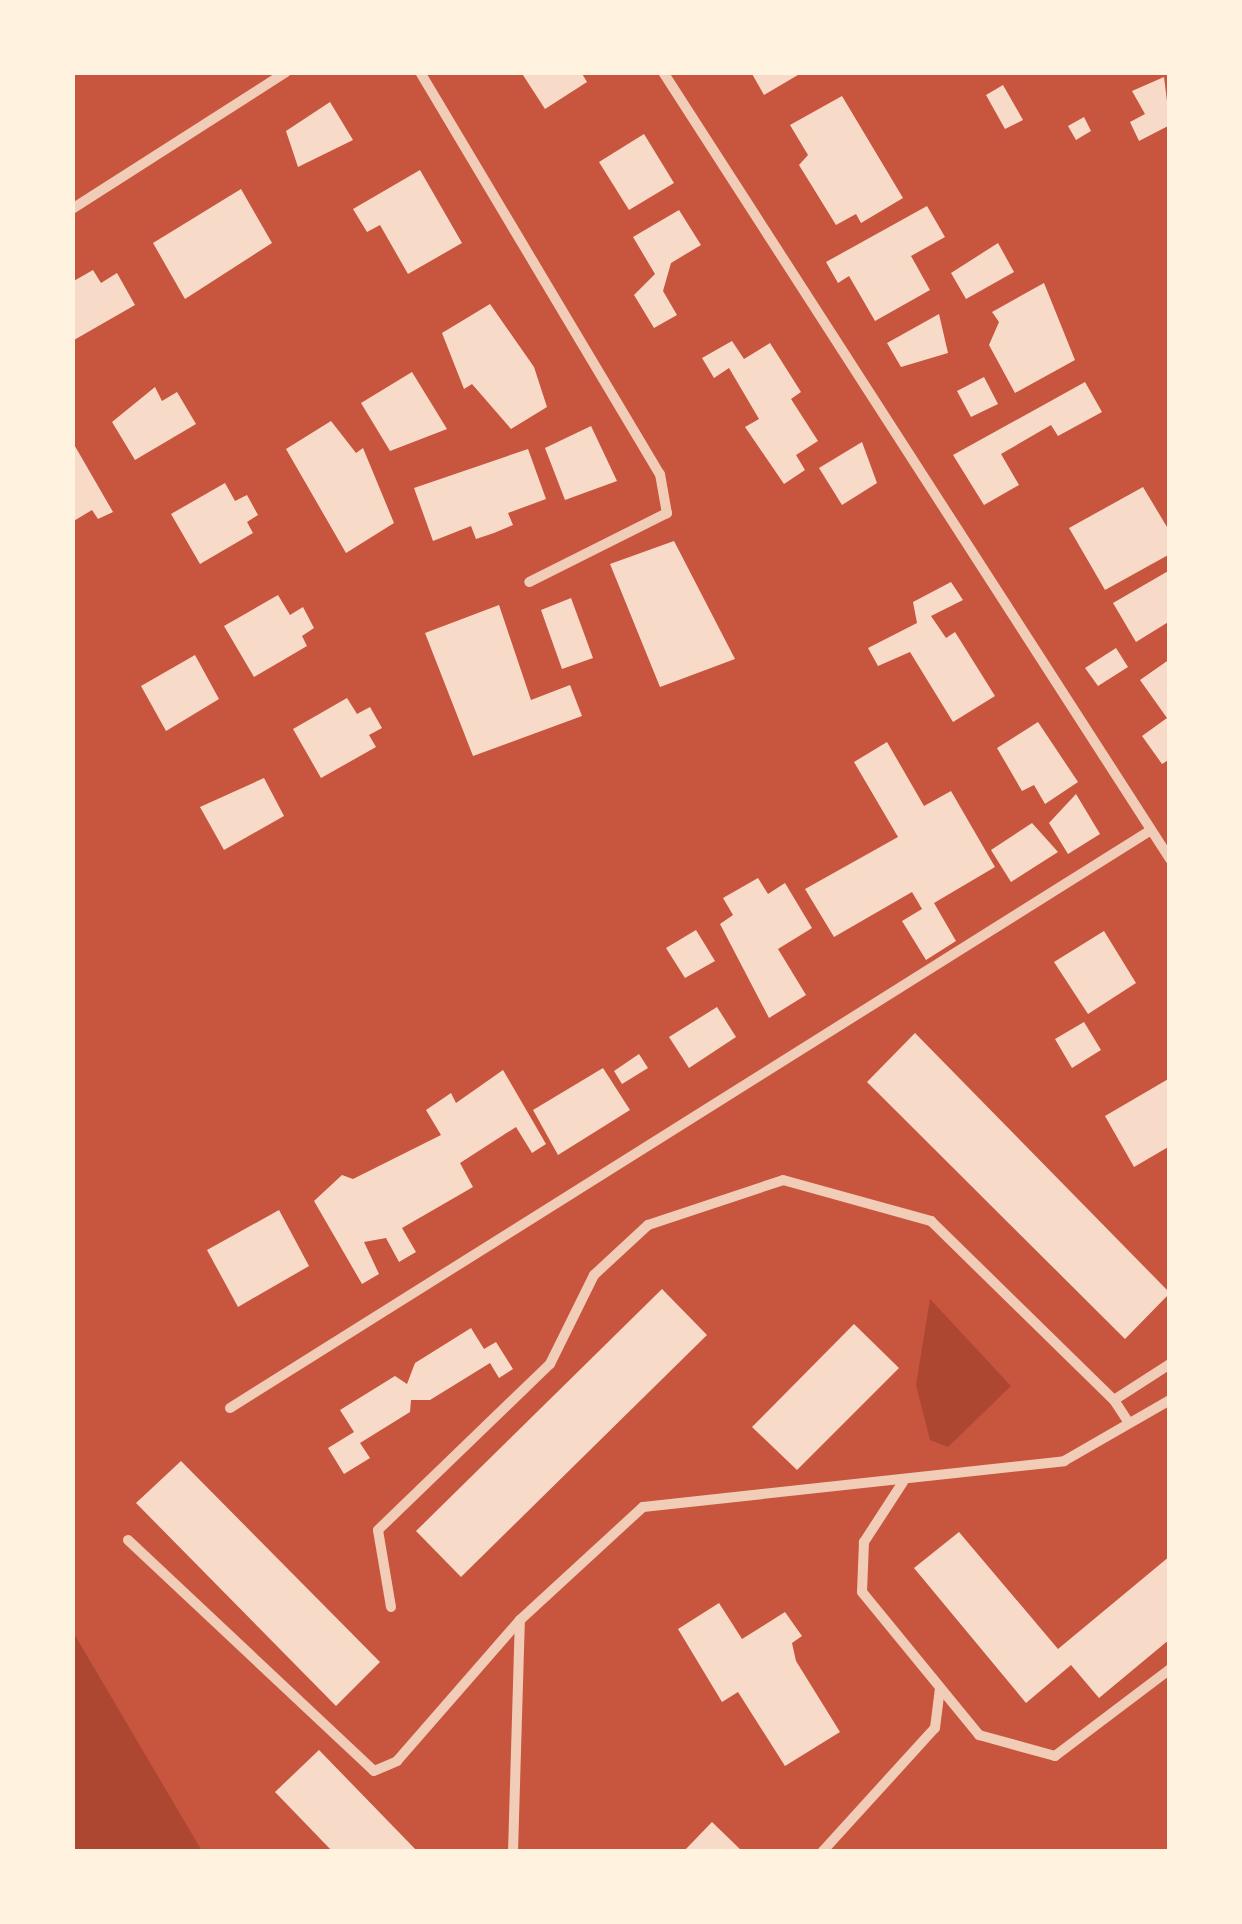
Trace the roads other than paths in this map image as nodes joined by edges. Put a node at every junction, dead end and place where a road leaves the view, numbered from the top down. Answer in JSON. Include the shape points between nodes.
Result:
{"nodes":[{"id":1,"x":286,"y":72,"type":"edge"},
{"id":2,"x":420,"y":72,"type":"edge"},
{"id":3,"x":663,"y":72,"type":"edge"},
{"id":4,"x":72,"y":209,"type":"edge"},
{"id":5,"x":529,"y":582,"type":"dead end"},
{"id":6,"x":1152,"y":830,"type":"junction"},
{"id":7,"x":1170,"y":859,"type":"edge"},
{"id":8,"x":1170,"y":1364,"type":"edge"},
{"id":9,"x":1114,"y":1400,"type":"junction"},
{"id":10,"x":1170,"y":1400,"type":"edge"},
{"id":11,"x":230,"y":1408,"type":"dead end"},
{"id":12,"x":1130,"y":1423,"type":"junction"},
{"id":13,"x":903,"y":1482,"type":"junction"},
{"id":14,"x":128,"y":1540,"type":"dead end"},
{"id":15,"x":391,"y":1607,"type":"dead end"},
{"id":16,"x":520,"y":1620,"type":"junction"},
{"id":17,"x":1170,"y":1669,"type":"edge"},
{"id":18,"x":940,"y":1688,"type":"junction"},
{"id":19,"x":513,"y":1852,"type":"edge"},
{"id":20,"x":822,"y":1852,"type":"edge"}],
"edges":[{"from":1,"to":4,"type":"street"},
{"from":2,"to":5,"type":"street","via":[[660,474],[667,513]]},
{"from":3,"to":6,"type":"street"},
{"from":6,"to":7,"type":"street"},
{"from":6,"to":11,"type":"street"},
{"from":8,"to":9,"type":"street"},
{"from":9,"to":12,"type":"street"},
{"from":9,"to":15,"type":"street","via":[[931,1221],[783,1180],[648,1225],[594,1275],[550,1364],[378,1530]]},
{"from":10,"to":12,"type":"street"},
{"from":12,"to":13,"type":"street","via":[[1064,1461]]},
{"from":13,"to":16,"type":"street","via":[[643,1507]]},
{"from":13,"to":18,"type":"street","via":[[864,1542],[862,1592]]},
{"from":14,"to":16,"type":"street","via":[[374,1772],[397,1761]]},
{"from":16,"to":19,"type":"street"},
{"from":17,"to":18,"type":"street","via":[[1055,1756],[979,1734]]},
{"from":18,"to":20,"type":"street","via":[[935,1728]]}]}
